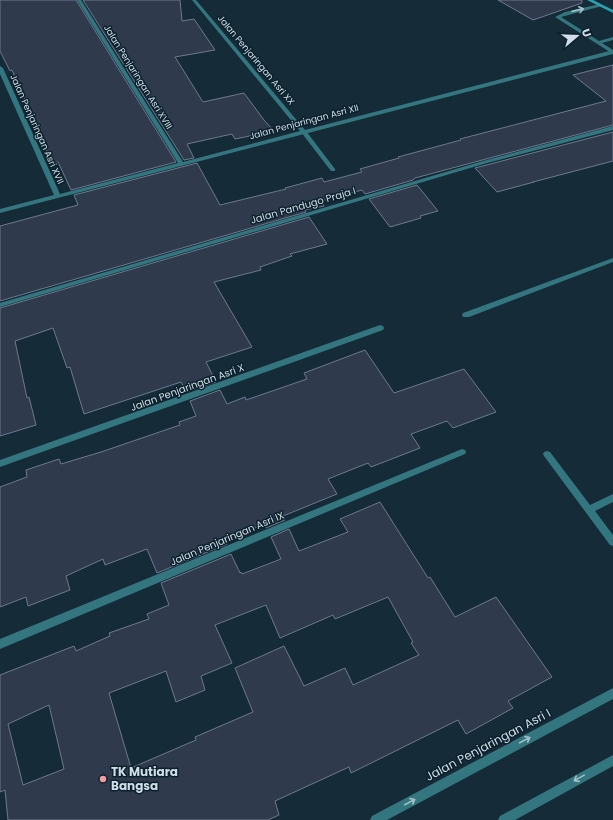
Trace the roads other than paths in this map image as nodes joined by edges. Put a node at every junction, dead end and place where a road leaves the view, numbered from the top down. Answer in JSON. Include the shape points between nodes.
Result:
{"nodes":[{"id":1,"x":79,"y":0,"type":"edge"},
{"id":2,"x":194,"y":0,"type":"edge"},
{"id":3,"x":589,"y":0,"type":"edge"},
{"id":4,"x":600,"y":5,"type":"junction"},
{"id":5,"x":613,"y":12,"type":"edge"},
{"id":6,"x":613,"y":38,"type":"edge"},
{"id":7,"x":598,"y":43,"type":"junction"},
{"id":8,"x":613,"y":52,"type":"edge"},
{"id":9,"x":0,"y":68,"type":"edge"},
{"id":10,"x":613,"y":128,"type":"edge"},
{"id":11,"x":304,"y":132,"type":"junction"},
{"id":12,"x":182,"y":164,"type":"junction"},
{"id":13,"x":333,"y":170,"type":"dead end"},
{"id":14,"x":58,"y":196,"type":"junction"},
{"id":15,"x":0,"y":211,"type":"edge"},
{"id":16,"x":613,"y":260,"type":"edge"},
{"id":17,"x":0,"y":305,"type":"edge"},
{"id":18,"x":466,"y":315,"type":"dead end"},
{"id":19,"x":380,"y":328,"type":"dead end"},
{"id":20,"x":462,"y":452,"type":"dead end"},
{"id":21,"x":547,"y":454,"type":"dead end"},
{"id":22,"x":0,"y":464,"type":"edge"},
{"id":23,"x":613,"y":498,"type":"edge"},
{"id":24,"x":589,"y":510,"type":"junction"},
{"id":25,"x":613,"y":542,"type":"edge"},
{"id":26,"x":0,"y":644,"type":"edge"},
{"id":27,"x":613,"y":693,"type":"edge"},
{"id":28,"x":613,"y":760,"type":"edge"},
{"id":29,"x":376,"y":820,"type":"edge"},
{"id":30,"x":504,"y":820,"type":"edge"}],
"edges":[{"from":1,"to":12,"type":"street","name":"Jalan Penjaringan Asri XVIII"},
{"from":2,"to":11,"type":"street","name":"Jalan Penjaringan Asri XX"},
{"from":3,"to":4,"type":"street"},
{"from":4,"to":5,"type":"street"},
{"from":7,"to":4,"type":"street","one_way":true,"via":[[557,17]]},
{"from":6,"to":7,"type":"street"},
{"from":7,"to":8,"type":"street"},
{"from":8,"to":11,"type":"street","name":"Jalan Penjaringan Asri XII"},
{"from":9,"to":14,"type":"street","name":"Jalan Penjaringan Asri XVII"},
{"from":10,"to":17,"type":"street","name":"Jalan Pandugo Praja I","via":[[485,162]]},
{"from":11,"to":12,"type":"street","name":"Jalan Penjaringan Asri XII"},
{"from":11,"to":13,"type":"street","name":"Jalan Penjaringan Asri XX"},
{"from":12,"to":14,"type":"street","name":"Jalan Penjaringan Asri XII"},
{"from":14,"to":15,"type":"street","name":"Jalan Penjaringan Asri XII"},
{"from":16,"to":18,"type":"street"},
{"from":19,"to":22,"type":"street","name":"Jalan Penjaringan Asri X"},
{"from":20,"to":26,"type":"street","name":"Jalan Penjaringan Asri IX"},
{"from":21,"to":24,"type":"street"},
{"from":23,"to":24,"type":"street"},
{"from":24,"to":25,"type":"street"},
{"from":29,"to":27,"type":"street","name":"Jalan Penjaringan Asri I","one_way":true},
{"from":28,"to":30,"type":"street","one_way":true}]}
